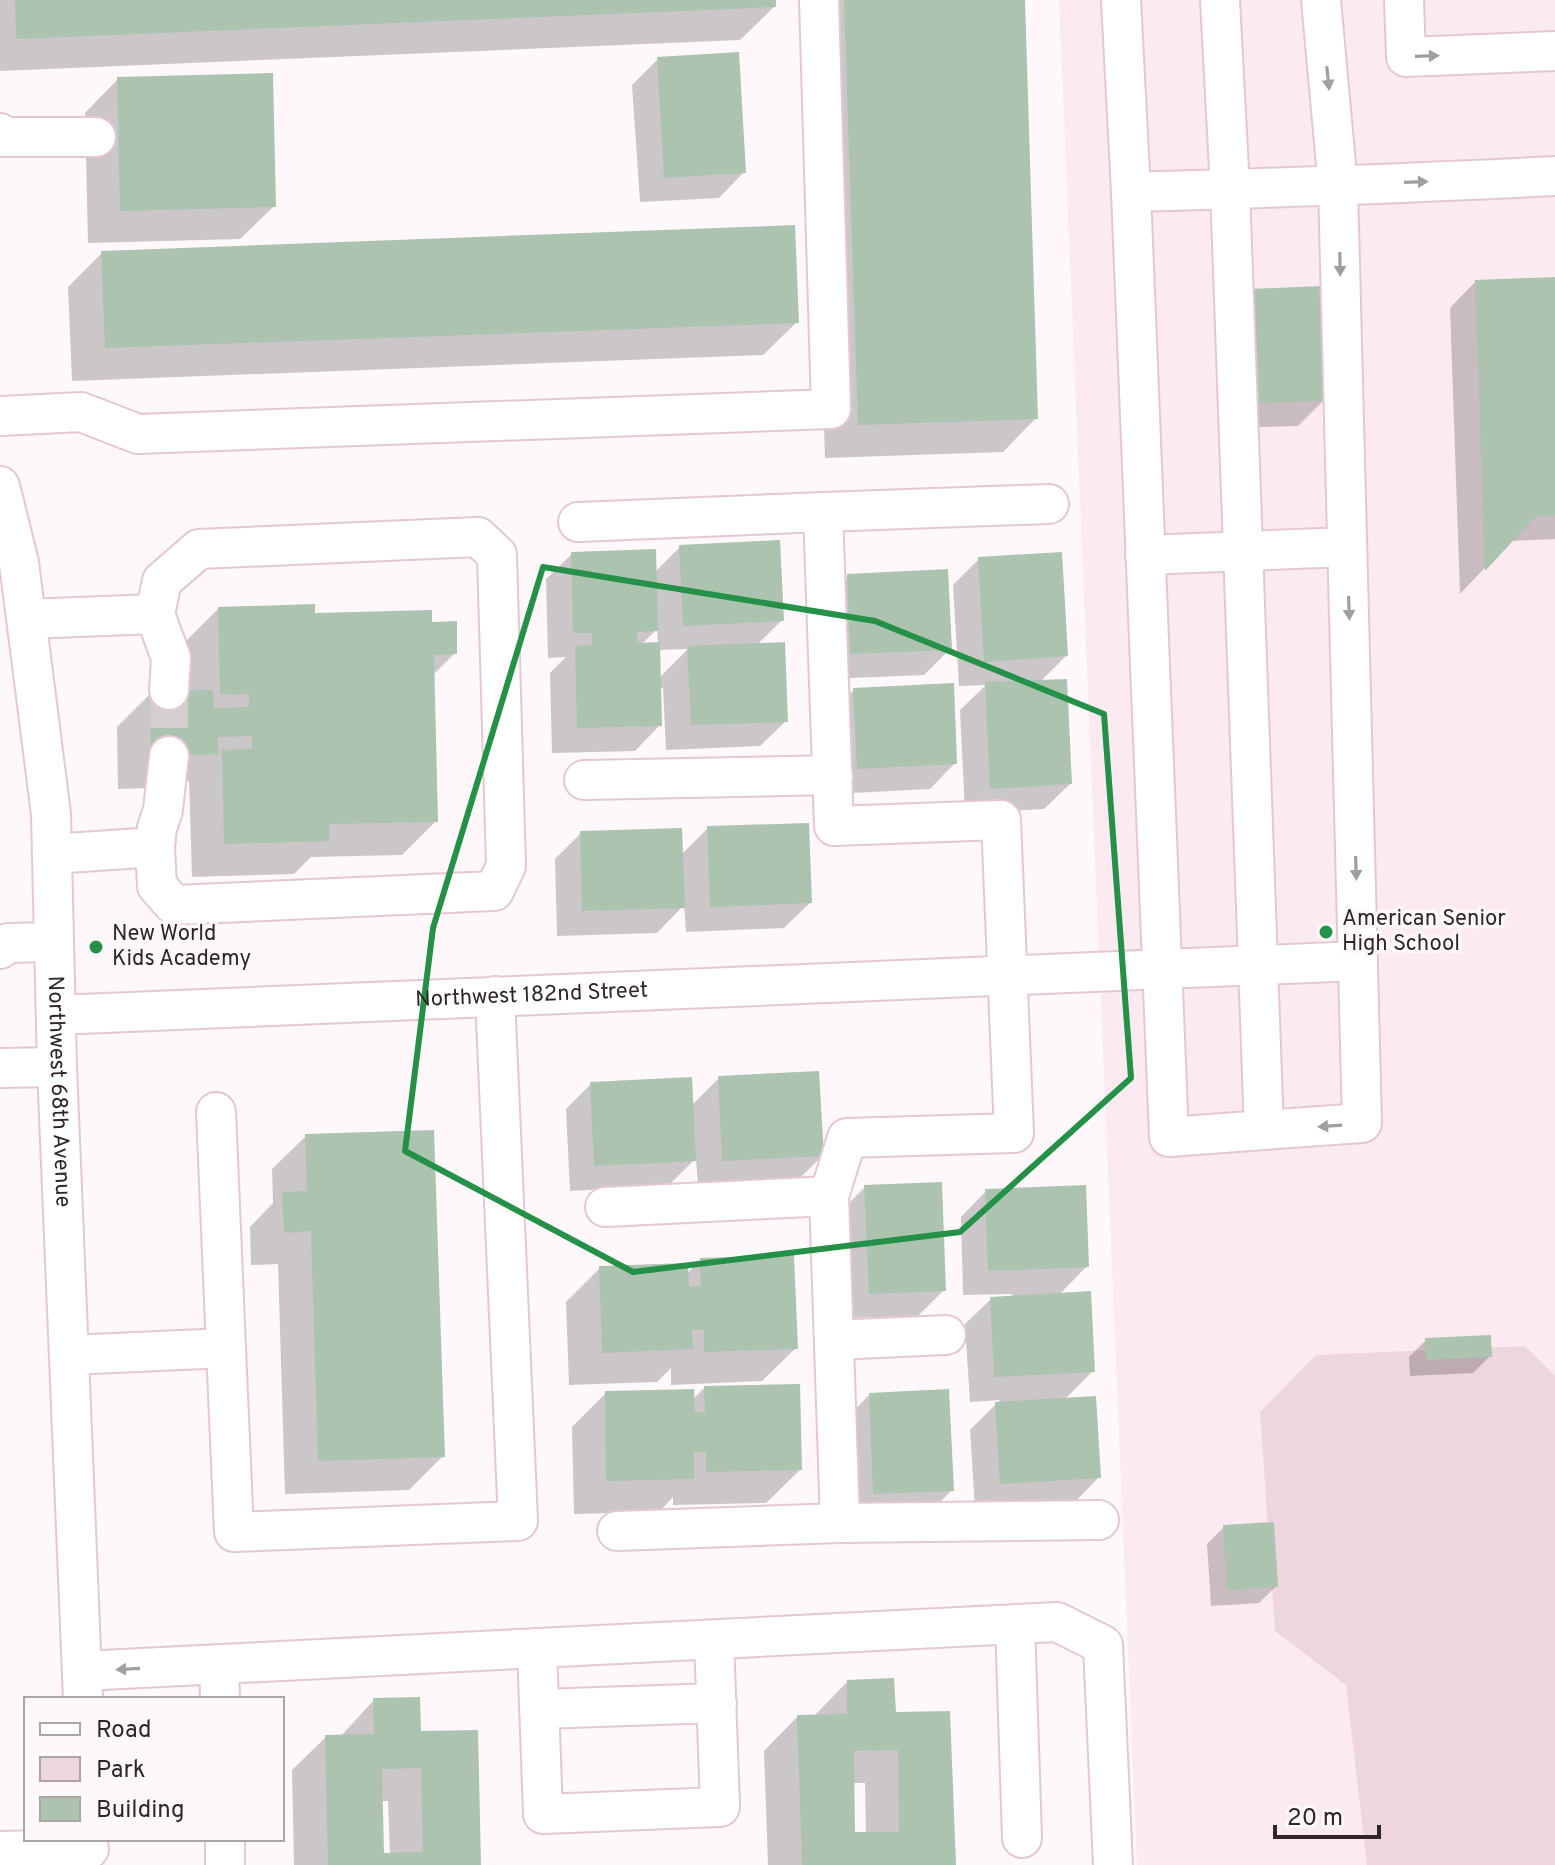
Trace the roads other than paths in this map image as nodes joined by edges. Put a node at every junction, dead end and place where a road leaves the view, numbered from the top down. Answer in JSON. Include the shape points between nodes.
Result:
{"nodes":[{"id":1,"x":819,"y":0,"type":"edge"},
{"id":2,"x":1121,"y":0,"type":"edge"},
{"id":3,"x":1220,"y":0,"type":"edge"},
{"id":4,"x":1321,"y":0,"type":"edge"},
{"id":5,"x":1404,"y":0,"type":"edge"},
{"id":6,"x":1555,"y":51,"type":"edge"},
{"id":7,"x":0,"y":133,"type":"edge"},
{"id":8,"x":96,"y":137,"type":"dead end"},
{"id":9,"x":1555,"y":176,"type":"edge"},
{"id":10,"x":1338,"y":186,"type":"junction"},
{"id":11,"x":1230,"y":189,"type":"junction"},
{"id":12,"x":1131,"y":192,"type":"junction"},
{"id":13,"x":0,"y":416,"type":"edge"},
{"id":14,"x":0,"y":486,"type":"edge"},
{"id":15,"x":1049,"y":504,"type":"dead end"},
{"id":16,"x":823,"y":512,"type":"junction"},
{"id":17,"x":578,"y":522,"type":"dead end"},
{"id":18,"x":1347,"y":547,"type":"junction"},
{"id":19,"x":1243,"y":551,"type":"junction"},
{"id":20,"x":1145,"y":555,"type":"junction"},
{"id":21,"x":155,"y":614,"type":"junction"},
{"id":22,"x":27,"y":619,"type":"junction"},
{"id":23,"x":169,"y":690,"type":"tunnel mouth"},
{"id":24,"x":169,"y":756,"type":"tunnel mouth"},
{"id":25,"x":833,"y":775,"type":"junction"},
{"id":26,"x":584,"y":780,"type":"dead end"},
{"id":27,"x":155,"y":847,"type":"junction"},
{"id":28,"x":52,"y":854,"type":"junction"},
{"id":29,"x":54,"y":942,"type":"junction"},
{"id":30,"x":0,"y":949,"type":"edge"},
{"id":31,"x":1358,"y":961,"type":"junction"},
{"id":32,"x":1258,"y":966,"type":"junction"},
{"id":33,"x":1162,"y":970,"type":"junction"},
{"id":34,"x":1006,"y":974,"type":"junction"},
{"id":35,"x":495,"y":996,"type":"junction"},
{"id":36,"x":56,"y":1015,"type":"junction"},
{"id":37,"x":57,"y":1067,"type":"junction"},
{"id":38,"x":0,"y":1068,"type":"edge"},
{"id":39,"x":216,"y":1112,"type":"dead end"},
{"id":40,"x":1264,"y":1130,"type":"junction"},
{"id":41,"x":829,"y":1196,"type":"junction"},
{"id":42,"x":605,"y":1207,"type":"dead end"},
{"id":43,"x":946,"y":1335,"type":"dead end"},
{"id":44,"x":834,"y":1340,"type":"junction"},
{"id":45,"x":226,"y":1348,"type":"junction"},
{"id":46,"x":69,"y":1355,"type":"junction"},
{"id":47,"x":1099,"y":1520,"type":"dead end"},
{"id":48,"x":840,"y":1523,"type":"junction"},
{"id":49,"x":617,"y":1531,"type":"dead end"},
{"id":50,"x":1015,"y":1624,"type":"junction"},
{"id":51,"x":714,"y":1640,"type":"junction"},
{"id":52,"x":537,"y":1648,"type":"junction"},
{"id":53,"x":220,"y":1682,"type":"edge"},
{"id":54,"x":83,"y":1685,"type":"edge"},
{"id":55,"x":717,"y":1703,"type":"junction"},
{"id":56,"x":539,"y":1709,"type":"junction"},
{"id":57,"x":1022,"y":1838,"type":"dead end"},
{"id":58,"x":225,"y":1841,"type":"edge"},
{"id":59,"x":0,"y":1851,"type":"edge"},
{"id":60,"x":89,"y":1851,"type":"edge"},
{"id":61,"x":225,"y":1864,"type":"edge"},
{"id":62,"x":1113,"y":1865,"type":"edge"}],
"edges":[{"from":1,"to":13,"type":"street","via":[[831,409],[138,434],[81,412]]},
{"from":2,"to":12,"type":"street"},
{"from":3,"to":11,"type":"street"},
{"from":4,"to":10,"type":"street","one_way":true},
{"from":5,"to":6,"type":"street","one_way":true,"via":[[1406,57]]},
{"from":7,"to":8,"type":"street"},
{"from":10,"to":9,"type":"street","one_way":true},
{"from":10,"to":11,"type":"street"},
{"from":10,"to":18,"type":"street","one_way":true},
{"from":11,"to":12,"type":"street"},
{"from":11,"to":19,"type":"street"},
{"from":12,"to":20,"type":"street"},
{"from":14,"to":22,"type":"street","name":"Northwest 68th Avenue"},
{"from":15,"to":16,"type":"street"},
{"from":16,"to":17,"type":"street"},
{"from":16,"to":25,"type":"street"},
{"from":18,"to":19,"type":"street"},
{"from":18,"to":31,"type":"street","one_way":true},
{"from":19,"to":20,"type":"street"},
{"from":19,"to":32,"type":"street"},
{"from":20,"to":33,"type":"street"},
{"from":21,"to":22,"type":"street"},
{"from":21,"to":23,"type":"street","via":[[171,658]]},
{"from":21,"to":27,"type":"street","via":[[162,581],[199,549],[478,537],[497,555],[506,866],[494,891],[174,905],[157,886]]},
{"from":22,"to":28,"type":"street","name":"Northwest 68th Avenue"},
{"from":24,"to":27,"type":"street"},
{"from":25,"to":26,"type":"street"},
{"from":25,"to":34,"type":"street","via":[[834,826],[1001,820]]},
{"from":27,"to":28,"type":"street"},
{"from":28,"to":29,"type":"street","name":"Northwest 68th Avenue"},
{"from":29,"to":30,"type":"street","via":[[8,943]]},
{"from":29,"to":36,"type":"street","name":"Northwest 68th Avenue"},
{"from":31,"to":32,"type":"street","name":"Northwest 182nd Street"},
{"from":31,"to":40,"type":"street","one_way":true,"via":[[1362,1123]]},
{"from":32,"to":33,"type":"street","name":"Northwest 182nd Street"},
{"from":32,"to":40,"type":"street"},
{"from":33,"to":34,"type":"street","name":"Northwest 182nd Street"},
{"from":33,"to":40,"type":"street","via":[[1169,1137]]},
{"from":34,"to":35,"type":"street","name":"Northwest 182nd Street"},
{"from":34,"to":41,"type":"street","via":[[1014,1133],[847,1138]]},
{"from":35,"to":36,"type":"street","name":"Northwest 182nd Street"},
{"from":35,"to":45,"type":"street","via":[[518,1521],[234,1532]]},
{"from":36,"to":37,"type":"street","name":"Northwest 68th Avenue"},
{"from":37,"to":38,"type":"street"},
{"from":37,"to":46,"type":"street","name":"Northwest 68th Avenue"},
{"from":39,"to":45,"type":"street"},
{"from":41,"to":42,"type":"street"},
{"from":41,"to":44,"type":"street"},
{"from":43,"to":44,"type":"street"},
{"from":44,"to":48,"type":"street"},
{"from":45,"to":46,"type":"street"},
{"from":46,"to":54,"type":"street","name":"Northwest 68th Avenue"},
{"from":47,"to":48,"type":"street"},
{"from":48,"to":49,"type":"street"},
{"from":50,"to":51,"type":"street"},
{"from":50,"to":57,"type":"street"},
{"from":50,"to":62,"type":"street","via":[[1057,1622],[1103,1645]]},
{"from":51,"to":52,"type":"street"},
{"from":51,"to":55,"type":"street"},
{"from":52,"to":53,"type":"street"},
{"from":52,"to":56,"type":"street"},
{"from":53,"to":54,"type":"street","one_way":true,"via":[[174,1667]]},
{"from":55,"to":56,"type":"street"},
{"from":55,"to":56,"type":"street","via":[[720,1807],[543,1814]]},
{"from":58,"to":61,"type":"street"},
{"from":59,"to":60,"type":"street"}]}
